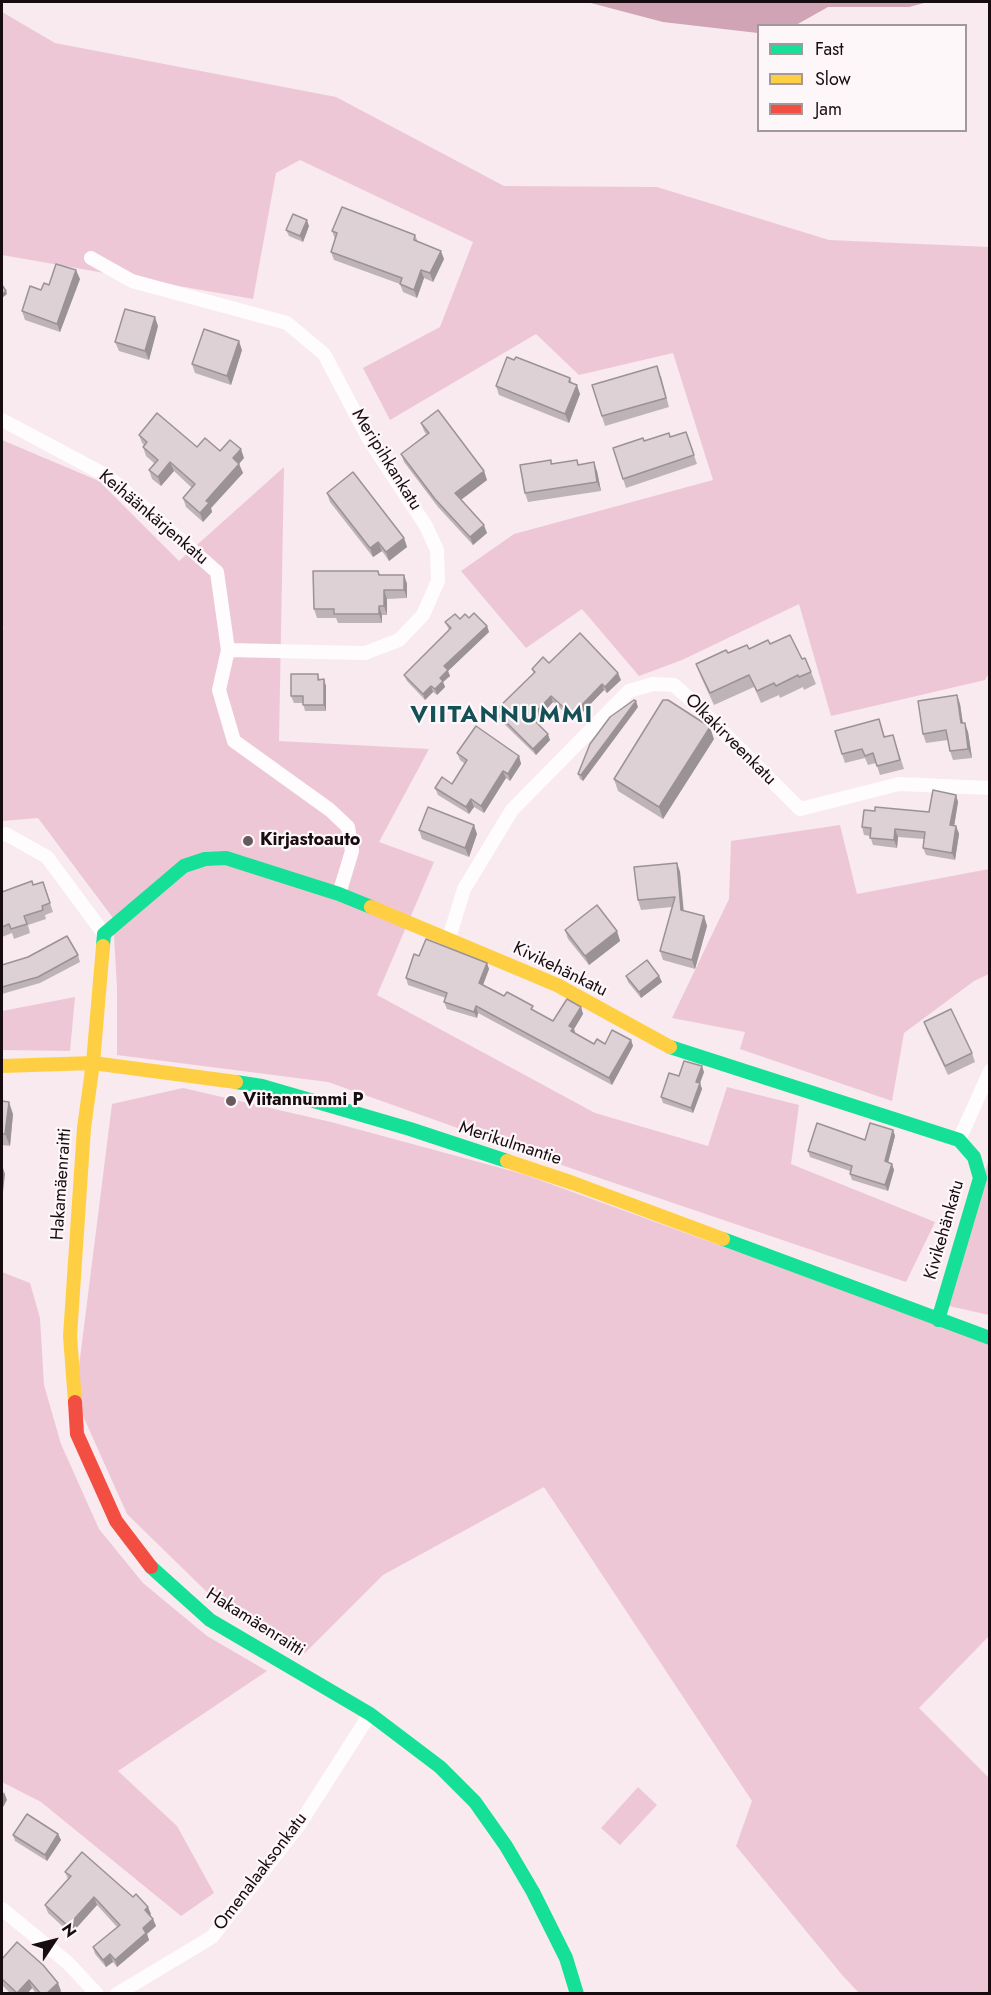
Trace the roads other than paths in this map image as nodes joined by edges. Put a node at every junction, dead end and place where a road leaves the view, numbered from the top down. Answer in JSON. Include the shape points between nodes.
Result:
{"nodes":[{"id":1,"x":91,"y":258,"type":"dead end"},
{"id":2,"x":2,"y":420,"type":"edge"},
{"id":3,"x":228,"y":650,"type":"junction"},
{"id":4,"x":990,"y":788,"type":"edge"},
{"id":5,"x":2,"y":835,"type":"edge"},
{"id":6,"x":339,"y":894,"type":"junction"},
{"id":7,"x":104,"y":934,"type":"junction"},
{"id":8,"x":449,"y":938,"type":"junction"},
{"id":9,"x":93,"y":1063,"type":"junction"},
{"id":10,"x":2,"y":1066,"type":"edge"},
{"id":11,"x":990,"y":1071,"type":"edge"},
{"id":12,"x":959,"y":1140,"type":"junction"},
{"id":13,"x":938,"y":1320,"type":"junction"},
{"id":14,"x":990,"y":1338,"type":"edge"},
{"id":15,"x":370,"y":1714,"type":"junction"},
{"id":16,"x":2,"y":1908,"type":"edge"},
{"id":17,"x":97,"y":1994,"type":"edge"},
{"id":18,"x":117,"y":1994,"type":"edge"},
{"id":19,"x":577,"y":1994,"type":"edge"}],
"edges":[{"from":1,"to":3,"type":"street","name":"Meripihkankatu","via":[[132,281],[287,323],[324,354],[370,441],[426,526],[437,550],[438,582],[423,615],[399,640],[365,653]]},
{"from":2,"to":3,"type":"street","name":"Keihäänkärjenkatu","via":[[109,477],[217,572]]},
{"from":3,"to":6,"type":"street","name":"Keihäänkärjenkatu","via":[[219,690],[234,741],[348,827],[352,850]]},
{"from":4,"to":8,"type":"street","name":"Olkakirveenkatu","via":[[899,784],[800,809],[674,685],[653,684],[629,691],[512,810],[464,889]]},
{"from":5,"to":7,"type":"street","via":[[47,856]]},
{"from":6,"to":7,"type":"street","name":"Kivikehänkatu","via":[[226,858],[205,859],[184,866]]},
{"from":6,"to":8,"type":"street","name":"Kivikehänkatu"},
{"from":7,"to":9,"type":"street"},
{"from":8,"to":12,"type":"street","name":"Kivikehänkatu","via":[[557,985],[675,1050]]},
{"from":9,"to":10,"type":"street","name":"Merikulmantie"},
{"from":9,"to":13,"type":"street","name":"Merikulmantie","via":[[261,1086],[410,1129],[573,1183]]},
{"from":9,"to":15,"type":"street","name":"Hakamäenraitti","via":[[84,1128],[70,1336],[77,1434],[116,1521],[155,1573],[210,1620]]},
{"from":11,"to":12,"type":"street"},
{"from":12,"to":13,"type":"street","name":"Kivikehänkatu","via":[[974,1157],[980,1178]]},
{"from":13,"to":14,"type":"street","name":"Merikulmantie"},
{"from":15,"to":18,"type":"street","name":"Omenalaaksonkatu","via":[[299,1825],[212,1937]]},
{"from":15,"to":19,"type":"street","name":"Hakamäenraitti","via":[[440,1767],[475,1802],[533,1892],[566,1958]]},
{"from":16,"to":17,"type":"street","via":[[68,1963]]}]}
